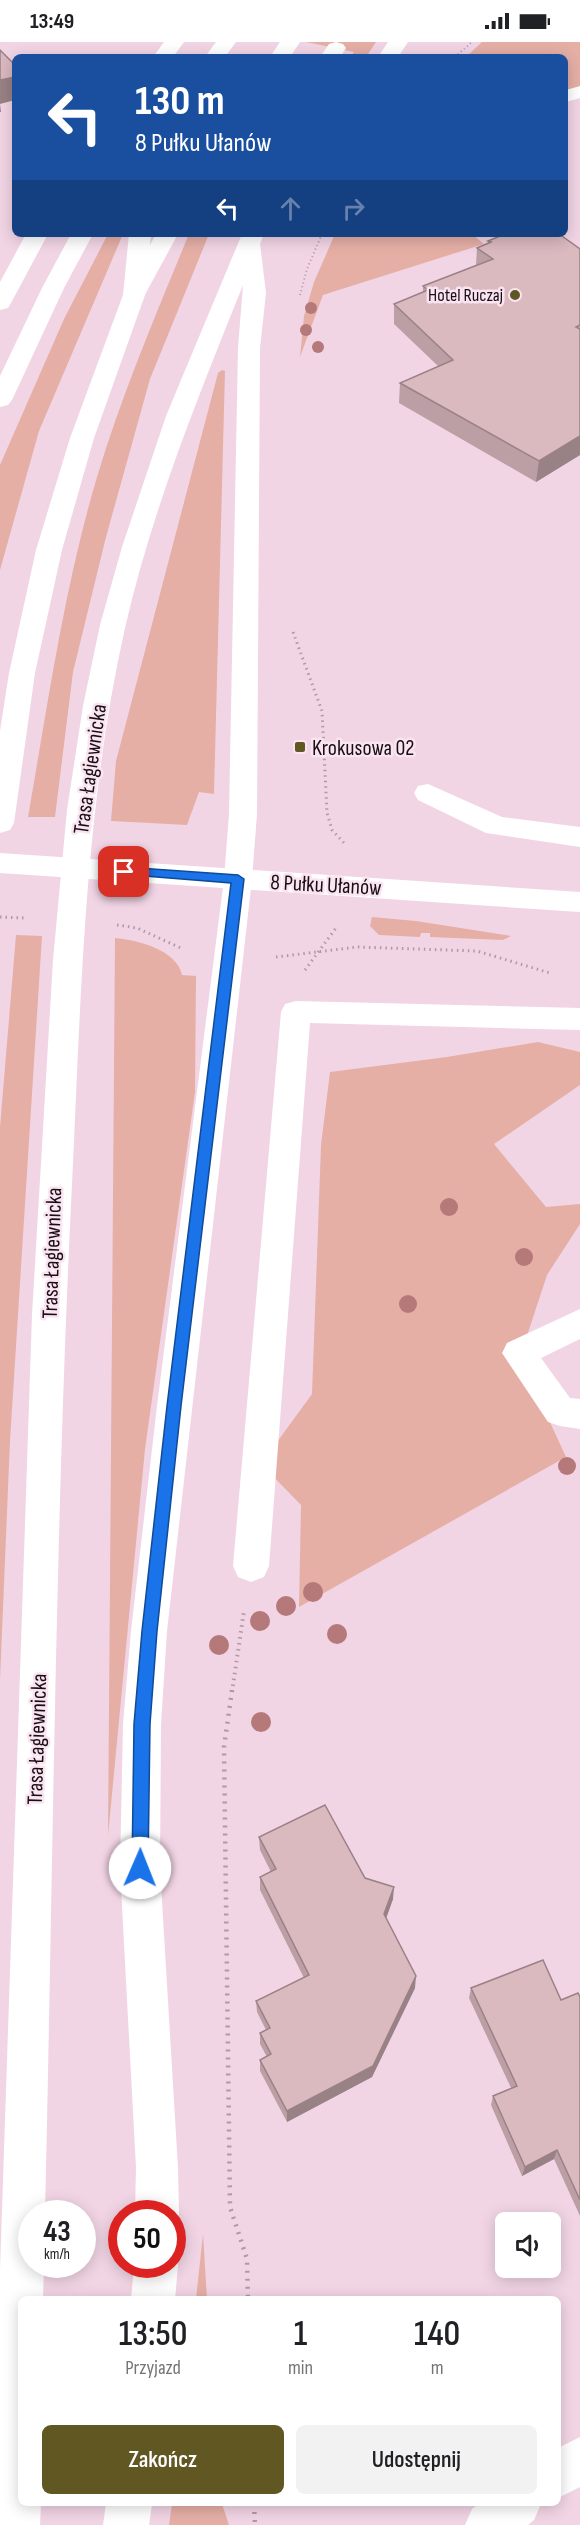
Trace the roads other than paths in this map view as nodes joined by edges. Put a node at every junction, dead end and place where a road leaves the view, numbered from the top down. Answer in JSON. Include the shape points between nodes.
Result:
{"nodes":[{"id":1,"x":35,"y":237,"type":"edge"},
{"id":2,"x":80,"y":237,"type":"edge"},
{"id":3,"x":140,"y":237,"type":"edge"},
{"id":4,"x":165,"y":237,"type":"edge"},
{"id":5,"x":251,"y":237,"type":"edge"},
{"id":6,"x":251,"y":237,"type":"edge"},
{"id":7,"x":134,"y":295,"type":"junction"},
{"id":8,"x":0,"y":303,"type":"edge"},
{"id":9,"x":0,"y":400,"type":"edge"},
{"id":10,"x":428,"y":793,"type":"dead end"},
{"id":11,"x":0,"y":823,"type":"edge"},
{"id":12,"x":580,"y":837,"type":"edge"},
{"id":13,"x":0,"y":862,"type":"edge"},
{"id":14,"x":238,"y":879,"type":"junction"},
{"id":15,"x":580,"y":902,"type":"edge"},
{"id":16,"x":580,"y":1019,"type":"edge"},
{"id":17,"x":580,"y":1323,"type":"edge"},
{"id":18,"x":580,"y":1414,"type":"edge"},
{"id":19,"x":251,"y":1566,"type":"road end"},
{"id":20,"x":157,"y":2200,"type":"edge"},
{"id":21,"x":155,"y":2278,"type":"edge"},
{"id":22,"x":21,"y":2296,"type":"edge"},
{"id":23,"x":153,"y":2296,"type":"edge"},
{"id":24,"x":580,"y":2460,"type":"edge"},
{"id":25,"x":18,"y":2471,"type":"edge"},
{"id":26,"x":561,"y":2473,"type":"edge"},
{"id":27,"x":129,"y":2506,"type":"edge"},
{"id":28,"x":515,"y":2506,"type":"edge"},
{"id":29,"x":17,"y":2525,"type":"edge"},
{"id":30,"x":126,"y":2525,"type":"edge"},
{"id":31,"x":488,"y":2525,"type":"edge"}],
"edges":[{"from":1,"to":8,"type":"main road"},
{"from":2,"to":9,"type":"main road"},
{"from":3,"to":7,"type":"main road"},
{"from":4,"to":7,"type":"main road"},
{"from":5,"to":14,"type":"main road","via":[[255,293],[249,348],[243,814]]},
{"from":6,"to":22,"type":"main road","name":"Trasa Łagiewnicka","via":[[178,416],[135,547],[96,706],[81,810],[68,960],[49,1315]]},
{"from":7,"to":11,"type":"main road","via":[[82,438],[49,550],[22,673]]},
{"from":10,"to":12,"type":"main road","via":[[496,826]]},
{"from":13,"to":14,"type":"main road","name":"8 Pułku Ułanów"},
{"from":14,"to":15,"type":"main road","name":"8 Pułku Ułanów"},
{"from":14,"to":20,"type":"main road","via":[[173,1418],[142,1724],[140,1868]]},
{"from":16,"to":19,"type":"main road","via":[[296,1012]]},
{"from":17,"to":18,"type":"main road","via":[[519,1353],[560,1412]]},
{"from":21,"to":23,"type":"main road"},
{"from":24,"to":26,"type":"main road"},
{"from":25,"to":29,"type":"main road"},
{"from":27,"to":30,"type":"main road"},
{"from":28,"to":31,"type":"main road"}]}
